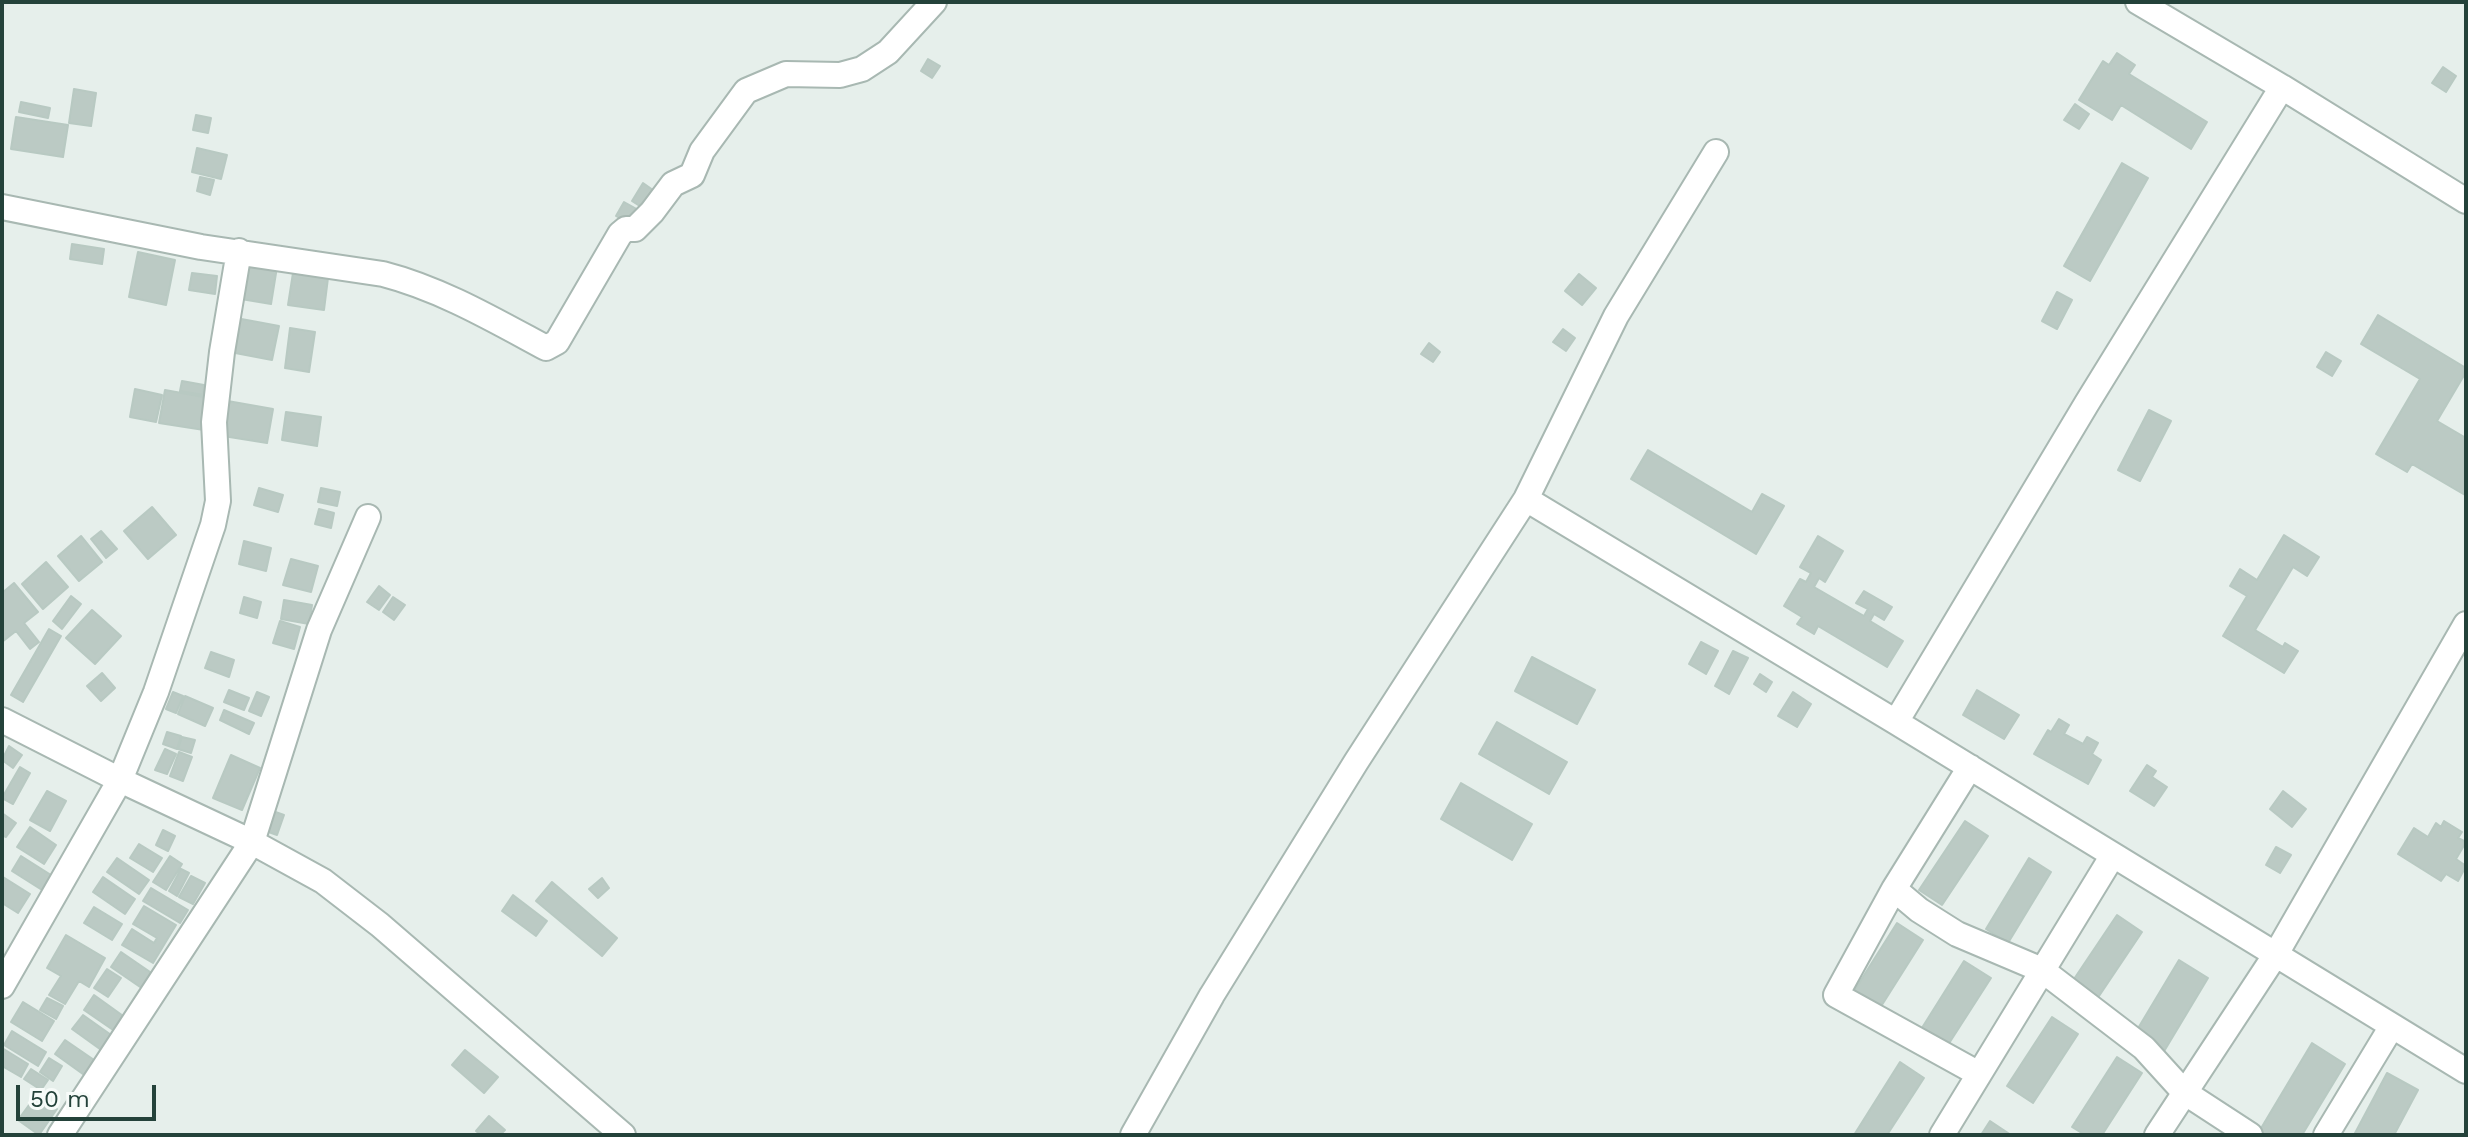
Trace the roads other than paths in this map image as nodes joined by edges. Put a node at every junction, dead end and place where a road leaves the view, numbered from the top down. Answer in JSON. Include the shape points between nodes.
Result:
{"nodes":[{"id":1,"x":934,"y":2,"type":"edge"},
{"id":2,"x":2138,"y":2,"type":"edge"},
{"id":3,"x":2282,"y":87,"type":"junction"},
{"id":4,"x":1716,"y":152,"type":"dead end"},
{"id":5,"x":2466,"y":201,"type":"edge"},
{"id":6,"x":2,"y":207,"type":"edge"},
{"id":7,"x":239,"y":251,"type":"junction"},
{"id":8,"x":1526,"y":499,"type":"junction"},
{"id":9,"x":368,"y":517,"type":"dead end"},
{"id":10,"x":2466,"y":624,"type":"edge"},
{"id":11,"x":1896,"y":722,"type":"junction"},
{"id":12,"x":4,"y":725,"type":"edge"},
{"id":13,"x":1970,"y":767,"type":"junction"},
{"id":14,"x":120,"y":780,"type":"junction"},
{"id":15,"x":252,"y":842,"type":"junction"},
{"id":16,"x":2113,"y":855,"type":"junction"},
{"id":17,"x":1894,"y":889,"type":"junction"},
{"id":18,"x":2276,"y":954,"type":"junction"},
{"id":19,"x":2042,"y":970,"type":"junction"},
{"id":20,"x":2,"y":986,"type":"edge"},
{"id":21,"x":2392,"y":1026,"type":"junction"},
{"id":22,"x":2466,"y":1071,"type":"edge"},
{"id":23,"x":1979,"y":1074,"type":"junction"},
{"id":24,"x":2184,"y":1092,"type":"junction"},
{"id":25,"x":60,"y":1135,"type":"edge"},
{"id":26,"x":623,"y":1135,"type":"edge"},
{"id":27,"x":1133,"y":1135,"type":"edge"},
{"id":28,"x":1942,"y":1135,"type":"edge"},
{"id":29,"x":2157,"y":1135,"type":"edge"},
{"id":30,"x":2250,"y":1135,"type":"edge"},
{"id":31,"x":2326,"y":1135,"type":"edge"}],
"edges":[{"from":1,"to":7,"type":"street","via":[[888,52],[862,69],[840,75],[786,74],[746,91],[702,151],[692,175],[673,184],[635,229],[620,234],[551,347],[402,279]]},
{"from":2,"to":3,"type":"street"},
{"from":3,"to":5,"type":"street"},
{"from":3,"to":11,"type":"street"},
{"from":4,"to":8,"type":"street","via":[[1616,316]]},
{"from":6,"to":7,"type":"street"},
{"from":7,"to":14,"type":"street","via":[[214,422],[218,501],[213,525]]},
{"from":8,"to":11,"type":"street"},
{"from":8,"to":27,"type":"street","via":[[1212,995]]},
{"from":9,"to":15,"type":"street","via":[[319,630]]},
{"from":10,"to":18,"type":"street"},
{"from":11,"to":13,"type":"street"},
{"from":12,"to":14,"type":"street"},
{"from":13,"to":16,"type":"street"},
{"from":13,"to":17,"type":"street"},
{"from":14,"to":15,"type":"street"},
{"from":14,"to":20,"type":"street"},
{"from":15,"to":25,"type":"street"},
{"from":15,"to":26,"type":"street","via":[[323,881],[380,925]]},
{"from":16,"to":18,"type":"street"},
{"from":16,"to":19,"type":"street"},
{"from":17,"to":19,"type":"street","via":[[1957,934]]},
{"from":17,"to":23,"type":"street","via":[[1836,995]]},
{"from":18,"to":21,"type":"street"},
{"from":18,"to":24,"type":"street"},
{"from":19,"to":23,"type":"street"},
{"from":19,"to":24,"type":"street","via":[[2144,1048]]},
{"from":21,"to":22,"type":"street"},
{"from":21,"to":31,"type":"street"},
{"from":23,"to":28,"type":"street"},
{"from":24,"to":29,"type":"street"},
{"from":24,"to":30,"type":"street"}]}
